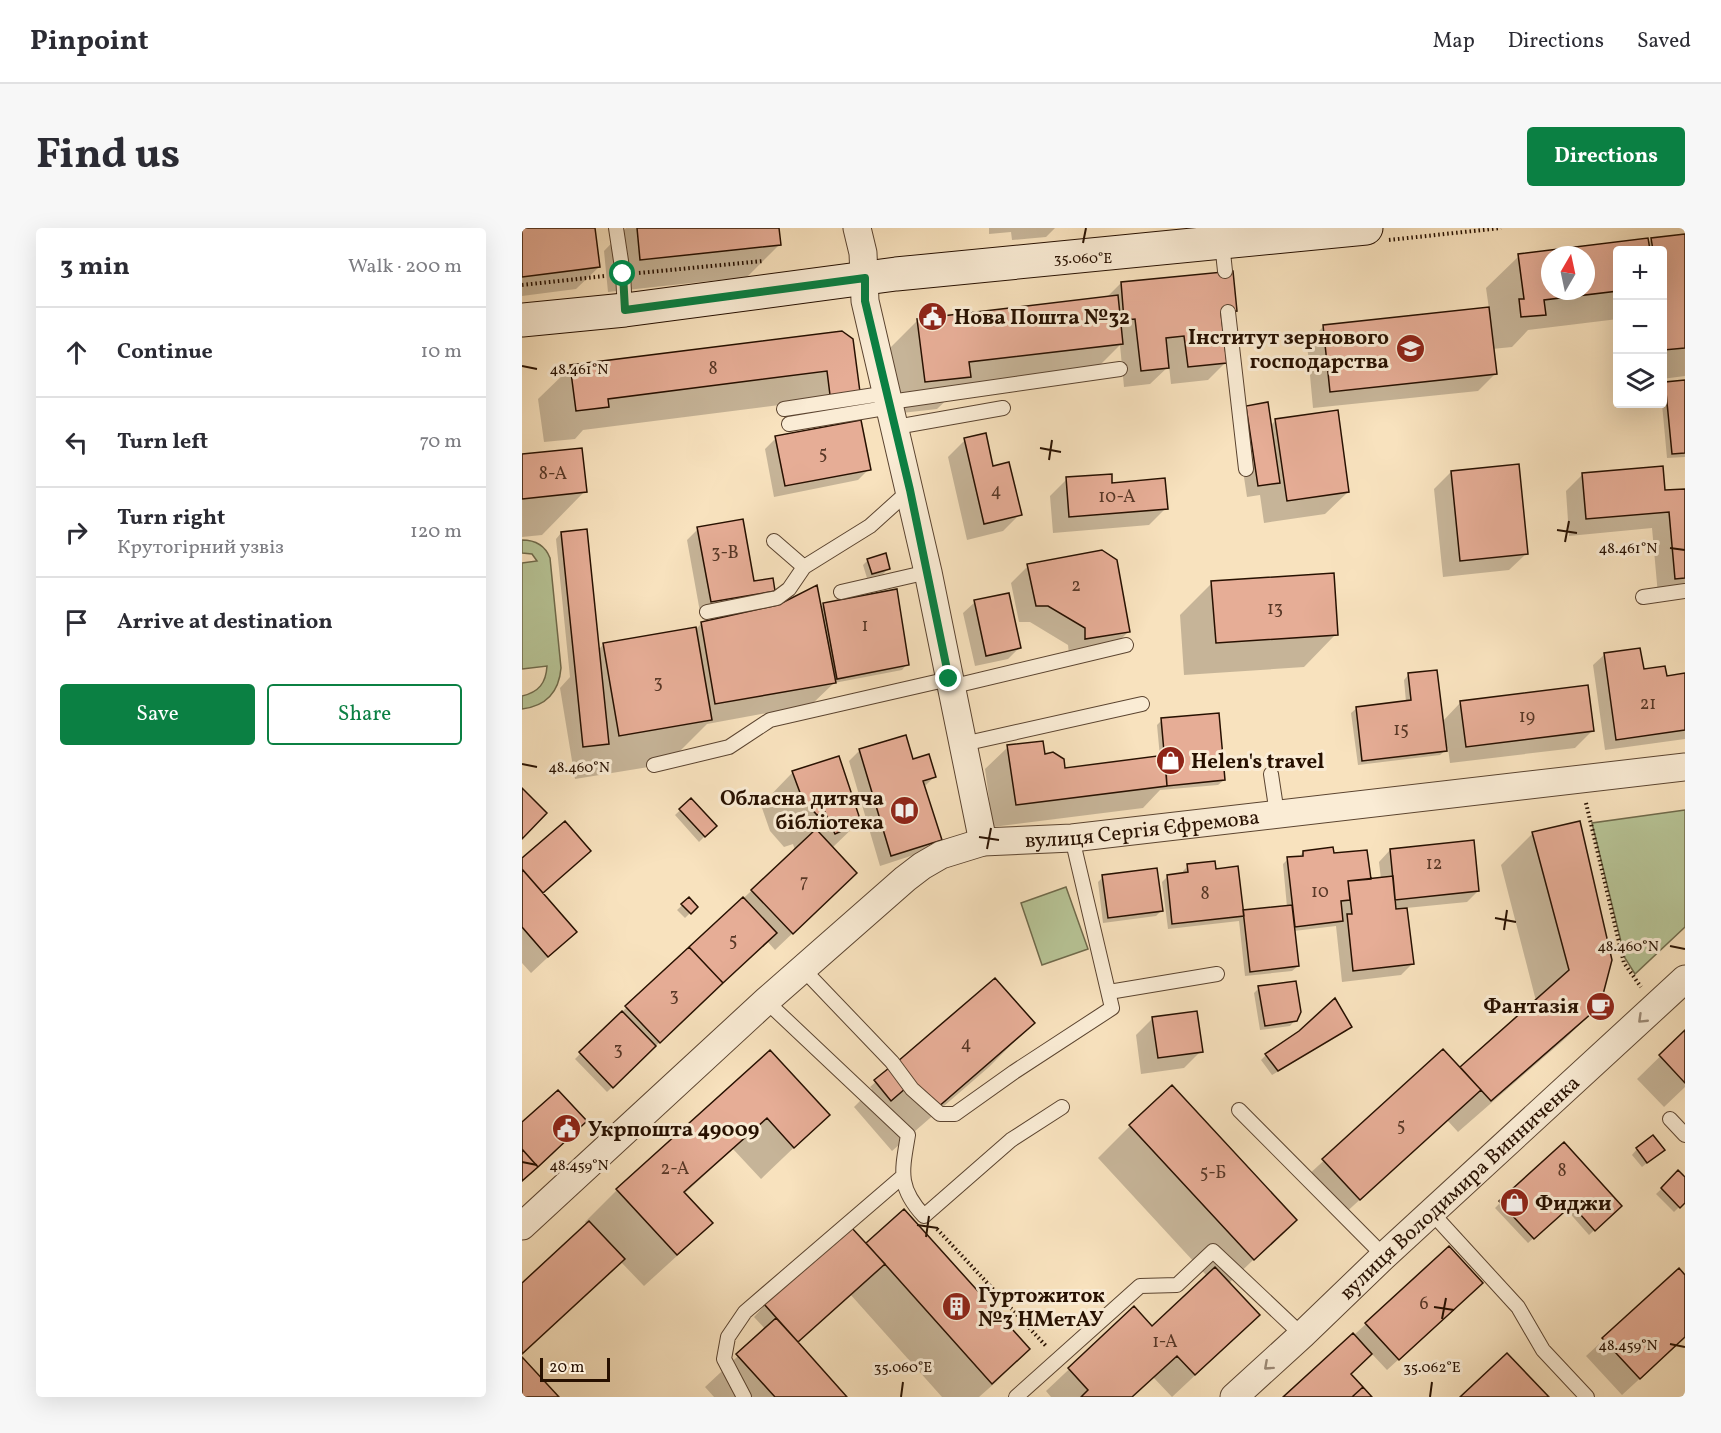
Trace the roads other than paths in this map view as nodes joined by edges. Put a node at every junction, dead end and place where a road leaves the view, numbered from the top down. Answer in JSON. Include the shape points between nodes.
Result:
{"nodes":[{"id":1,"x":616,"y":228,"type":"edge"},
{"id":2,"x":857,"y":228,"type":"edge"},
{"id":3,"x":1366,"y":228,"type":"edge"},
{"id":4,"x":1189,"y":237,"type":"edge"},
{"id":5,"x":865,"y":278,"type":"junction"},
{"id":6,"x":625,"y":310,"type":"junction"},
{"id":7,"x":1228,"y":312,"type":"dead end"},
{"id":8,"x":522,"y":320,"type":"edge"},
{"id":9,"x":1120,"y":369,"type":"dead end"},
{"id":10,"x":891,"y":407,"type":"junction"},
{"id":11,"x":1004,"y":408,"type":"dead end"},
{"id":12,"x":784,"y":409,"type":"dead end"},
{"id":13,"x":789,"y":424,"type":"dead end"},
{"id":14,"x":1246,"y":468,"type":"dead end"},
{"id":15,"x":910,"y":490,"type":"junction"},
{"id":16,"x":774,"y":541,"type":"dead end"},
{"id":17,"x":804,"y":567,"type":"junction"},
{"id":18,"x":928,"y":572,"type":"junction"},
{"id":19,"x":1685,"y":591,"type":"edge"},
{"id":20,"x":841,"y":592,"type":"dead end"},
{"id":21,"x":1643,"y":597,"type":"dead end"},
{"id":22,"x":707,"y":612,"type":"dead end"},
{"id":23,"x":1126,"y":645,"type":"dead end"},
{"id":24,"x":950,"y":683,"type":"junction"},
{"id":25,"x":1142,"y":704,"type":"dead end"},
{"id":26,"x":963,"y":744,"type":"junction"},
{"id":27,"x":654,"y":765,"type":"dead end"},
{"id":28,"x":1685,"y":767,"type":"edge"},
{"id":29,"x":1271,"y":774,"type":"dead end"},
{"id":30,"x":1277,"y":814,"type":"junction"},
{"id":31,"x":1072,"y":838,"type":"junction"},
{"id":32,"x":983,"y":842,"type":"junction"},
{"id":33,"x":802,"y":968,"type":"junction"},
{"id":34,"x":1217,"y":974,"type":"dead end"},
{"id":35,"x":1685,"y":979,"type":"edge"},
{"id":36,"x":1109,"y":992,"type":"junction"},
{"id":37,"x":766,"y":1001,"type":"junction"},
{"id":38,"x":1062,"y":1107,"type":"dead end"},
{"id":39,"x":1239,"y":1110,"type":"dead end"},
{"id":40,"x":1670,"y":1119,"type":"dead end"},
{"id":41,"x":1685,"y":1135,"type":"edge"},
{"id":42,"x":902,"y":1177,"type":"junction"},
{"id":43,"x":1431,"y":1212,"type":"junction"},
{"id":44,"x":522,"y":1226,"type":"edge"},
{"id":45,"x":1384,"y":1256,"type":"junction"},
{"id":46,"x":1302,"y":1335,"type":"junction"},
{"id":47,"x":744,"y":1397,"type":"edge"},
{"id":48,"x":1016,"y":1397,"type":"edge"},
{"id":49,"x":1234,"y":1397,"type":"edge"},
{"id":50,"x":1587,"y":1397,"type":"edge"}],
"edges":[{"from":1,"to":6,"type":"lane"},
{"from":2,"to":5,"type":"street"},
{"from":3,"to":4,"type":"street","via":[[1223,257]]},
{"from":4,"to":5,"type":"street"},
{"from":5,"to":6,"type":"street"},
{"from":5,"to":10,"type":"street","via":[[865,301]]},
{"from":6,"to":8,"type":"street"},
{"from":7,"to":14,"type":"lane"},
{"from":9,"to":10,"type":"lane"},
{"from":10,"to":11,"type":"lane"},
{"from":10,"to":12,"type":"lane"},
{"from":10,"to":13,"type":"lane"},
{"from":10,"to":15,"type":"street"},
{"from":15,"to":17,"type":"lane","via":[[870,526]]},
{"from":15,"to":18,"type":"street"},
{"from":16,"to":17,"type":"lane"},
{"from":17,"to":22,"type":"lane","via":[[789,589],[777,598]]},
{"from":18,"to":20,"type":"lane"},
{"from":18,"to":24,"type":"street"},
{"from":19,"to":21,"type":"lane"},
{"from":23,"to":24,"type":"lane"},
{"from":24,"to":26,"type":"street"},
{"from":24,"to":27,"type":"lane","via":[[770,720],[729,747]]},
{"from":25,"to":26,"type":"lane"},
{"from":26,"to":32,"type":"street"},
{"from":28,"to":30,"type":"street","name":"вулиця Сергія Єфремова"},
{"from":29,"to":30,"type":"lane"},
{"from":30,"to":31,"type":"street","name":"вулиця Сергія Єфремова"},
{"from":31,"to":32,"type":"street","name":"вулиця Сергія Єфремова"},
{"from":31,"to":36,"type":"lane"},
{"from":32,"to":33,"type":"street","name":"вулиця Сергія Єфремова","via":[[940,855],[922,866]]},
{"from":33,"to":36,"type":"lane","via":[[892,1062],[912,1089],[940,1114],[955,1114],[1112,1008]]},
{"from":33,"to":37,"type":"street","name":"вулиця Сергія Єфремова"},
{"from":34,"to":36,"type":"lane"},
{"from":35,"to":43,"type":"street","name":"вулиця Володимира Винниченка","one_way":true},
{"from":37,"to":42,"type":"lane","via":[[908,1135]]},
{"from":37,"to":44,"type":"street","name":"вулиця Сергія Єфремова"},
{"from":38,"to":42,"type":"lane","via":[[1011,1140],[924,1216],[913,1204]]},
{"from":39,"to":45,"type":"lane"},
{"from":40,"to":41,"type":"lane"},
{"from":42,"to":47,"type":"lane","via":[[745,1312],[728,1337],[724,1359]]},
{"from":43,"to":45,"type":"street","name":"вулиця Володимира Винниченка"},
{"from":43,"to":50,"type":"lane","via":[[1518,1307],[1543,1350]]},
{"from":45,"to":46,"type":"street","name":"вулиця Володимира Винниченка"},
{"from":46,"to":48,"type":"lane","via":[[1213,1251],[1177,1285],[1140,1286]]},
{"from":46,"to":49,"type":"street","name":"вулиця Володимира Винниченка","one_way":true}]}
